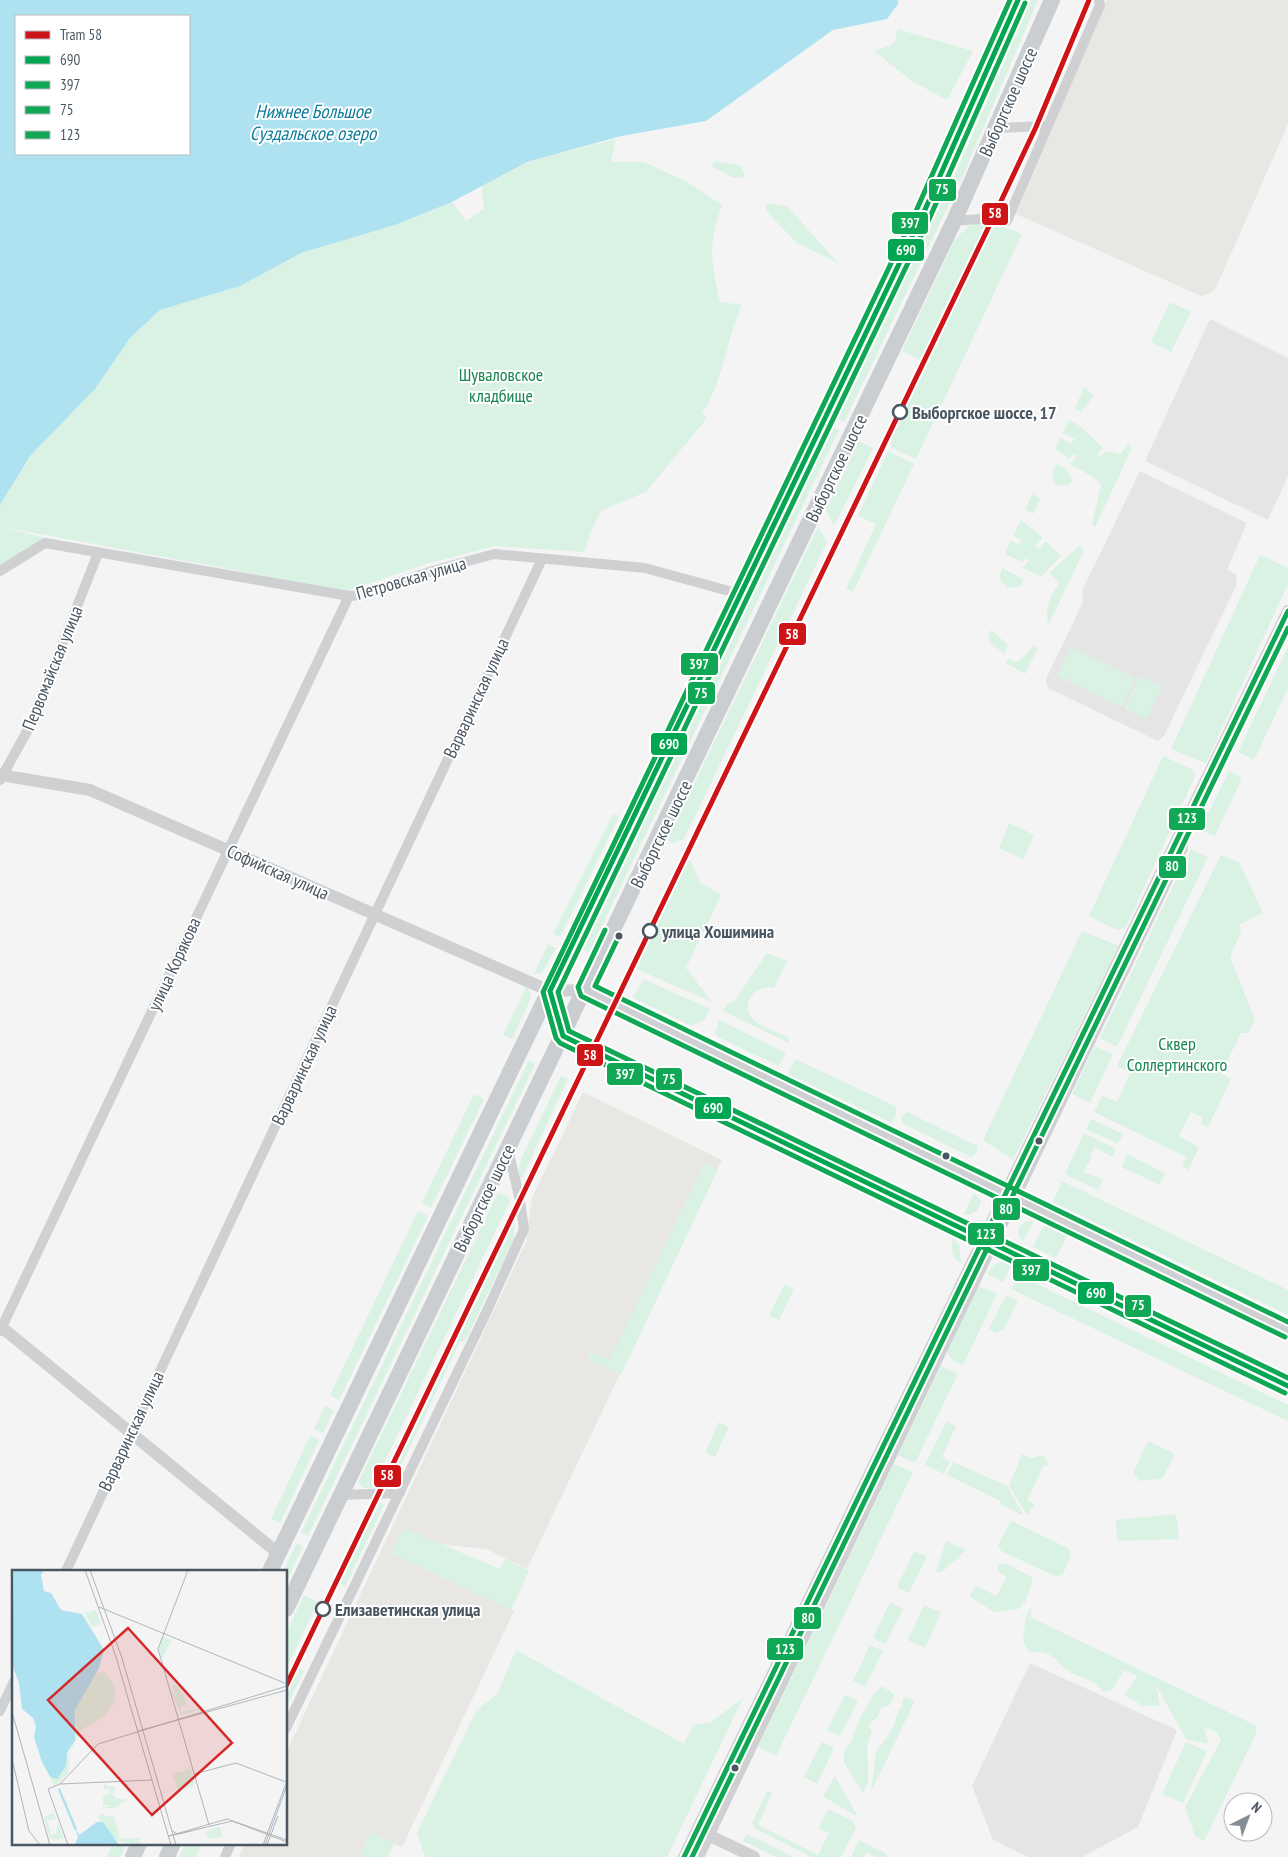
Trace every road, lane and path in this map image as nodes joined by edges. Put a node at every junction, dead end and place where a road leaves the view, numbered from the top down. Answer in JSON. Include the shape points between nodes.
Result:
{"nodes":[{"id":1,"x":1018,"y":0,"type":"edge"},
{"id":2,"x":1052,"y":0,"type":"edge"},
{"id":3,"x":1099,"y":0,"type":"edge"},
{"id":4,"x":1048,"y":126,"type":"junction"},
{"id":5,"x":997,"y":128,"type":"junction"},
{"id":6,"x":954,"y":221,"type":"junction"},
{"id":7,"x":98,"y":553,"type":"junction"},
{"id":8,"x":542,"y":559,"type":"junction"},
{"id":9,"x":0,"y":571,"type":"edge"},
{"id":10,"x":740,"y":594,"type":"junction"},
{"id":11,"x":348,"y":596,"type":"junction"},
{"id":12,"x":1288,"y":611,"type":"edge"},
{"id":13,"x":1288,"y":627,"type":"edge"},
{"id":14,"x":1,"y":777,"type":"edge"},
{"id":15,"x":228,"y":850,"type":"junction"},
{"id":16,"x":375,"y":914,"type":"junction"},
{"id":17,"x":584,"y":990,"type":"junction"},
{"id":18,"x":550,"y":991,"type":"junction"},
{"id":19,"x":562,"y":1036,"type":"junction"},
{"id":20,"x":508,"y":1149,"type":"junction"},
{"id":21,"x":1010,"y":1195,"type":"junction"},
{"id":22,"x":988,"y":1241,"type":"junction"},
{"id":23,"x":1,"y":1328,"type":"edge"},
{"id":24,"x":1288,"y":1330,"type":"edge"},
{"id":25,"x":1288,"y":1386,"type":"edge"},
{"id":26,"x":130,"y":1434,"type":"junction"},
{"id":27,"x":400,"y":1493,"type":"junction"},
{"id":28,"x":341,"y":1495,"type":"junction"},
{"id":29,"x":278,"y":1553,"type":"junction"},
{"id":30,"x":66,"y":1570,"type":"edge"},
{"id":31,"x":270,"y":1570,"type":"edge"},
{"id":32,"x":288,"y":1605,"type":"edge"},
{"id":33,"x":12,"y":1685,"type":"edge"},
{"id":34,"x":0,"y":1710,"type":"edge"},
{"id":35,"x":288,"y":1724,"type":"edge"},
{"id":36,"x":703,"y":1832,"type":"junction"},
{"id":37,"x":140,"y":1844,"type":"edge"},
{"id":38,"x":174,"y":1844,"type":"edge"},
{"id":39,"x":230,"y":1844,"type":"edge"},
{"id":40,"x":133,"y":1857,"type":"edge"},
{"id":41,"x":167,"y":1857,"type":"edge"},
{"id":42,"x":224,"y":1857,"type":"edge"},
{"id":43,"x":684,"y":1857,"type":"edge"},
{"id":44,"x":698,"y":1857,"type":"edge"},
{"id":45,"x":754,"y":1857,"type":"edge"}],
"edges":[{"from":1,"to":10,"type":"main road","name":"Выборгское шоссе","via":[[927,206]]},
{"from":2,"to":5,"type":"main road","name":"Выборгское шоссе"},
{"from":3,"to":4,"type":"street","via":[[1100,6]]},
{"from":4,"to":5,"type":"street"},
{"from":4,"to":6,"type":"street","via":[[1007,221],[993,218]]},
{"from":5,"to":6,"type":"main road","name":"Выборгское шоссе"},
{"from":6,"to":17,"type":"main road","name":"Выборгское шоссе"},
{"from":7,"to":9,"type":"street","name":"Петровская улица","via":[[45,543]]},
{"from":7,"to":11,"type":"street","name":"Петровская улица"},
{"from":7,"to":14,"type":"street","name":"Первомайская улица","via":[[30,726]]},
{"from":8,"to":10,"type":"street","name":"Петровская улица","via":[[646,568]]},
{"from":8,"to":11,"type":"street","name":"Петровская улица","via":[[494,554],[361,595]]},
{"from":8,"to":16,"type":"street","name":"Варваринская улица"},
{"from":10,"to":18,"type":"main road","name":"Выборгское шоссе"},
{"from":11,"to":15,"type":"street","name":"улица Корякова"},
{"from":12,"to":21,"type":"street"},
{"from":13,"to":21,"type":"street"},
{"from":14,"to":15,"type":"street","name":"Софийская улица","via":[[90,790]]},
{"from":15,"to":16,"type":"street","name":"Софийская улица"},
{"from":15,"to":23,"type":"street","name":"улица Корякова"},
{"from":16,"to":18,"type":"street","name":"Софийская улица"},
{"from":16,"to":26,"type":"street","name":"Варваринская улица"},
{"from":17,"to":18,"type":"street"},
{"from":17,"to":19,"type":"main road","name":"Выборгское шоссе"},
{"from":17,"to":21,"type":"street"},
{"from":18,"to":19,"type":"street"},
{"from":18,"to":29,"type":"main road","name":"Выборгское шоссе"},
{"from":19,"to":20,"type":"main road","name":"Выборгское шоссе"},
{"from":19,"to":22,"type":"street"},
{"from":20,"to":27,"type":"street","via":[[524,1229]]},
{"from":20,"to":28,"type":"main road","name":"Выборгское шоссе"},
{"from":21,"to":22,"type":"street"},
{"from":21,"to":24,"type":"street"},
{"from":22,"to":25,"type":"street"},
{"from":22,"to":36,"type":"street"},
{"from":23,"to":26,"type":"street"},
{"from":26,"to":29,"type":"street"},
{"from":26,"to":30,"type":"street","name":"Варваринская улица"},
{"from":27,"to":28,"type":"street"},
{"from":27,"to":35,"type":"street"},
{"from":28,"to":32,"type":"main road","name":"Выборгское шоссе"},
{"from":29,"to":31,"type":"main road","name":"Выборгское шоссе"},
{"from":33,"to":34,"type":"street"},
{"from":36,"to":43,"type":"street"},
{"from":36,"to":44,"type":"street"},
{"from":36,"to":45,"type":"street"},
{"from":37,"to":40,"type":"main road"},
{"from":38,"to":41,"type":"main road"},
{"from":39,"to":42,"type":"street"}]}
